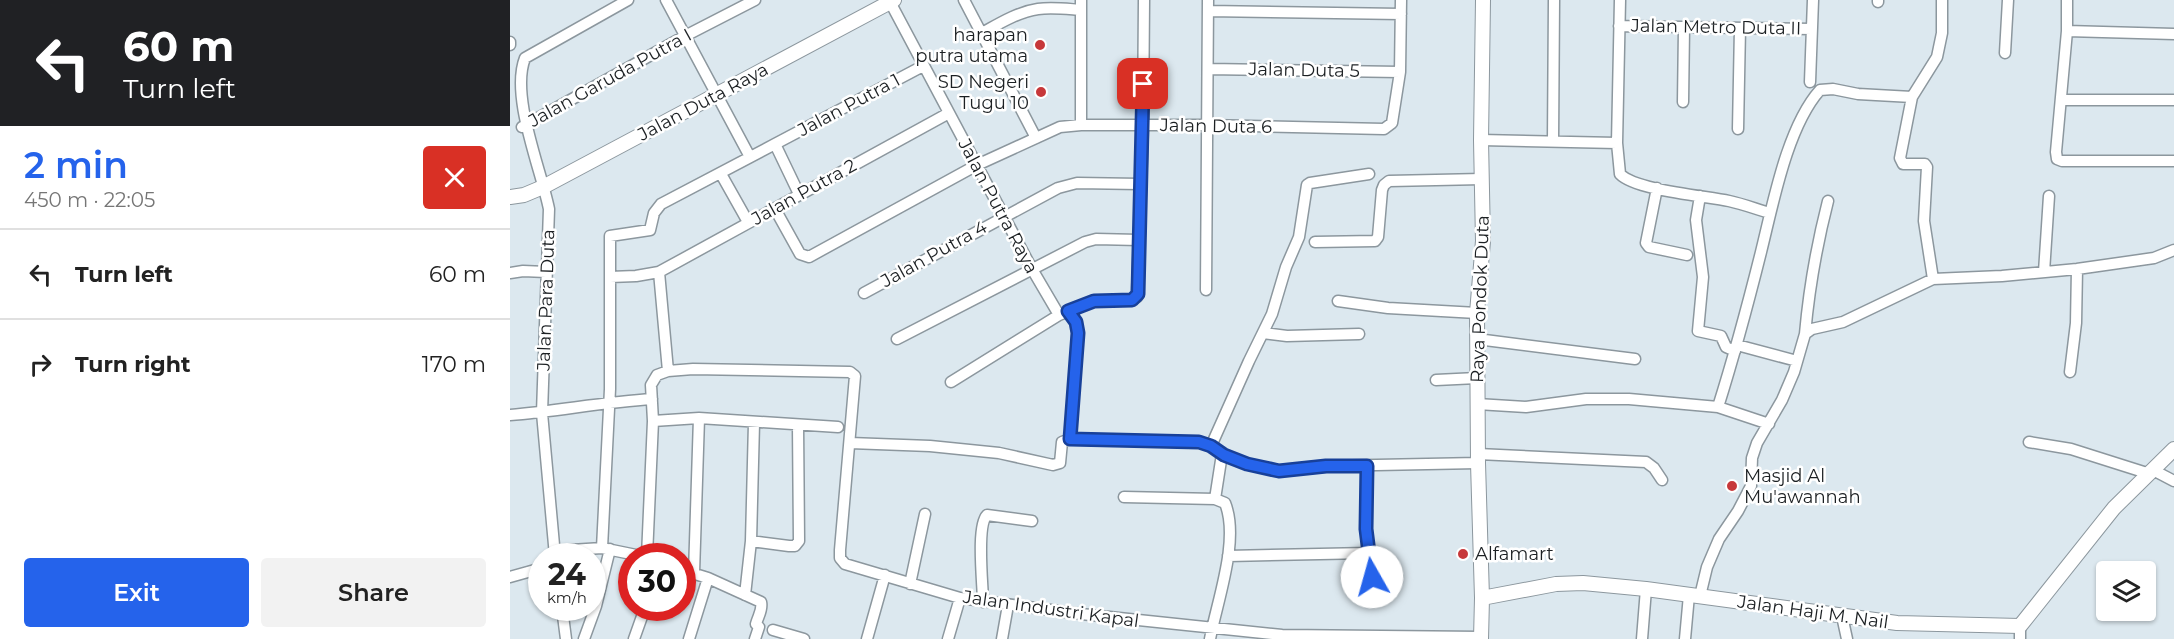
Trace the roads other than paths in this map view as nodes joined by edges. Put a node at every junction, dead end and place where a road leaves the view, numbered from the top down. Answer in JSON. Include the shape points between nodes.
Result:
{"nodes":[{"id":1,"x":628,"y":0,"type":"edge"},
{"id":2,"x":666,"y":0,"type":"edge"},
{"id":3,"x":755,"y":0,"type":"edge"},
{"id":4,"x":964,"y":0,"type":"edge"},
{"id":5,"x":1144,"y":0,"type":"edge"},
{"id":6,"x":1401,"y":0,"type":"edge"},
{"id":7,"x":1483,"y":0,"type":"edge"},
{"id":8,"x":1554,"y":0,"type":"edge"},
{"id":9,"x":1620,"y":0,"type":"edge"},
{"id":10,"x":1813,"y":0,"type":"edge"},
{"id":11,"x":1942,"y":0,"type":"edge"},
{"id":12,"x":2008,"y":0,"type":"edge"},
{"id":13,"x":2067,"y":0,"type":"edge"},
{"id":14,"x":891,"y":1,"type":"edge"},
{"id":15,"x":1081,"y":5,"type":"edge"},
{"id":16,"x":1208,"y":5,"type":"edge"},
{"id":17,"x":1401,"y":14,"type":"junction"},
{"id":18,"x":1619,"y":26,"type":"junction"},
{"id":19,"x":1684,"y":28,"type":"junction"},
{"id":20,"x":1740,"y":28,"type":"junction"},
{"id":21,"x":1812,"y":29,"type":"junction"},
{"id":22,"x":2067,"y":31,"type":"junction"},
{"id":23,"x":982,"y":33,"type":"junction"},
{"id":24,"x":2174,"y":33,"type":"edge"},
{"id":25,"x":685,"y":36,"type":"junction"},
{"id":26,"x":2005,"y":53,"type":"dead end"},
{"id":27,"x":923,"y":66,"type":"junction"},
{"id":28,"x":1208,"y":69,"type":"junction"},
{"id":29,"x":1400,"y":72,"type":"junction"},
{"id":30,"x":1810,"y":82,"type":"dead end"},
{"id":31,"x":717,"y":95,"type":"junction"},
{"id":32,"x":1912,"y":97,"type":"junction"},
{"id":33,"x":2061,"y":100,"type":"junction"},
{"id":34,"x":2174,"y":100,"type":"edge"},
{"id":35,"x":1683,"y":102,"type":"dead end"},
{"id":36,"x":949,"y":113,"type":"junction"},
{"id":37,"x":1081,"y":125,"type":"junction"},
{"id":38,"x":1143,"y":125,"type":"junction"},
{"id":39,"x":1207,"y":125,"type":"junction"},
{"id":40,"x":522,"y":128,"type":"junction"},
{"id":41,"x":1738,"y":129,"type":"dead end"},
{"id":42,"x":1036,"y":138,"type":"junction"},
{"id":43,"x":1481,"y":140,"type":"junction"},
{"id":44,"x":1553,"y":141,"type":"junction"},
{"id":45,"x":1617,"y":143,"type":"junction"},
{"id":46,"x":775,"y":144,"type":"junction"},
{"id":47,"x":750,"y":158,"type":"junction"},
{"id":48,"x":2174,"y":161,"type":"edge"},
{"id":49,"x":977,"y":165,"type":"junction"},
{"id":50,"x":722,"y":174,"type":"junction"},
{"id":51,"x":1369,"y":174,"type":"dead end"},
{"id":52,"x":1482,"y":178,"type":"junction"},
{"id":53,"x":1140,"y":184,"type":"junction"},
{"id":54,"x":543,"y":187,"type":"junction"},
{"id":55,"x":1657,"y":188,"type":"junction"},
{"id":56,"x":799,"y":194,"type":"junction"},
{"id":57,"x":1700,"y":196,"type":"junction"},
{"id":58,"x":2049,"y":196,"type":"dead end"},
{"id":59,"x":510,"y":197,"type":"edge"},
{"id":60,"x":1828,"y":201,"type":"dead end"},
{"id":61,"x":775,"y":209,"type":"junction"},
{"id":62,"x":1770,"y":213,"type":"junction"},
{"id":63,"x":1004,"y":215,"type":"junction"},
{"id":64,"x":748,"y":222,"type":"junction"},
{"id":65,"x":1139,"y":240,"type":"junction"},
{"id":66,"x":1315,"y":242,"type":"dead end"},
{"id":67,"x":2174,"y":250,"type":"edge"},
{"id":68,"x":1687,"y":255,"type":"dead end"},
{"id":69,"x":2076,"y":268,"type":"junction"},
{"id":70,"x":1032,"y":269,"type":"junction"},
{"id":71,"x":546,"y":272,"type":"junction"},
{"id":72,"x":659,"y":272,"type":"junction"},
{"id":73,"x":2044,"y":272,"type":"junction"},
{"id":74,"x":510,"y":273,"type":"edge"},
{"id":75,"x":610,"y":278,"type":"junction"},
{"id":76,"x":1933,"y":279,"type":"junction"},
{"id":77,"x":1206,"y":290,"type":"dead end"},
{"id":78,"x":864,"y":293,"type":"dead end"},
{"id":79,"x":1338,"y":301,"type":"dead end"},
{"id":80,"x":1063,"y":313,"type":"junction"},
{"id":81,"x":1477,"y":314,"type":"junction"},
{"id":82,"x":1263,"y":333,"type":"junction"},
{"id":83,"x":1359,"y":334,"type":"dead end"},
{"id":84,"x":1805,"y":334,"type":"junction"},
{"id":85,"x":897,"y":339,"type":"dead end"},
{"id":86,"x":1477,"y":339,"type":"junction"},
{"id":87,"x":1736,"y":348,"type":"junction"},
{"id":88,"x":1635,"y":359,"type":"dead end"},
{"id":89,"x":1797,"y":361,"type":"junction"},
{"id":90,"x":668,"y":371,"type":"junction"},
{"id":91,"x":2070,"y":372,"type":"dead end"},
{"id":92,"x":1477,"y":378,"type":"junction"},
{"id":93,"x":1436,"y":380,"type":"dead end"},
{"id":94,"x":951,"y":382,"type":"dead end"},
{"id":95,"x":652,"y":399,"type":"junction"},
{"id":96,"x":609,"y":402,"type":"junction"},
{"id":97,"x":1478,"y":404,"type":"junction"},
{"id":98,"x":1718,"y":407,"type":"junction"},
{"id":99,"x":542,"y":413,"type":"junction"},
{"id":100,"x":510,"y":415,"type":"edge"},
{"id":101,"x":699,"y":418,"type":"junction"},
{"id":102,"x":653,"y":421,"type":"junction"},
{"id":103,"x":754,"y":423,"type":"junction"},
{"id":104,"x":1769,"y":423,"type":"junction"},
{"id":105,"x":798,"y":426,"type":"junction"},
{"id":106,"x":837,"y":427,"type":"dead end"},
{"id":107,"x":1070,"y":439,"type":"junction"},
{"id":108,"x":2029,"y":442,"type":"dead end"},
{"id":109,"x":850,"y":443,"type":"junction"},
{"id":110,"x":1211,"y":446,"type":"junction"},
{"id":111,"x":2174,"y":449,"type":"edge"},
{"id":112,"x":1222,"y":454,"type":"junction"},
{"id":113,"x":1478,"y":459,"type":"junction"},
{"id":114,"x":1367,"y":466,"type":"junction"},
{"id":115,"x":2151,"y":472,"type":"junction"},
{"id":116,"x":1662,"y":480,"type":"dead end"},
{"id":117,"x":2174,"y":481,"type":"edge"},
{"id":118,"x":1124,"y":497,"type":"dead end"},
{"id":119,"x":1215,"y":499,"type":"junction"},
{"id":120,"x":925,"y":514,"type":"dead end"},
{"id":121,"x":1032,"y":521,"type":"dead end"},
{"id":122,"x":750,"y":541,"type":"junction"},
{"id":123,"x":554,"y":543,"type":"edge"},
{"id":124,"x":648,"y":543,"type":"edge"},
{"id":125,"x":695,"y":543,"type":"edge"},
{"id":126,"x":606,"y":548,"type":"joint"},
{"id":127,"x":618,"y":551,"type":"edge"},
{"id":128,"x":1369,"y":553,"type":"junction"},
{"id":129,"x":1228,"y":556,"type":"junction"},
{"id":130,"x":528,"y":572,"type":"edge"},
{"id":131,"x":696,"y":574,"type":"edge"},
{"id":132,"x":885,"y":575,"type":"junction"},
{"id":133,"x":510,"y":577,"type":"edge"},
{"id":134,"x":708,"y":578,"type":"junction"},
{"id":135,"x":910,"y":584,"type":"junction"},
{"id":136,"x":1646,"y":589,"type":"junction"},
{"id":137,"x":745,"y":595,"type":"junction"},
{"id":138,"x":1694,"y":596,"type":"junction"},
{"id":139,"x":960,"y":598,"type":"junction"},
{"id":140,"x":1482,"y":598,"type":"junction"},
{"id":141,"x":1372,"y":600,"type":"dead end"},
{"id":142,"x":983,"y":602,"type":"junction"},
{"id":143,"x":1008,"y":605,"type":"junction"},
{"id":144,"x":1842,"y":616,"type":"junction"},
{"id":145,"x":564,"y":621,"type":"edge"},
{"id":146,"x":591,"y":621,"type":"edge"},
{"id":147,"x":640,"y":621,"type":"edge"},
{"id":148,"x":773,"y":630,"type":"dead end"},
{"id":149,"x":1211,"y":634,"type":"edge"},
{"id":150,"x":2021,"y":636,"type":"edge"},
{"id":151,"x":1339,"y":638,"type":"edge"},
{"id":152,"x":1411,"y":638,"type":"edge"},
{"id":153,"x":1481,"y":638,"type":"edge"},
{"id":154,"x":566,"y":639,"type":"edge"},
{"id":155,"x":584,"y":639,"type":"edge"},
{"id":156,"x":634,"y":639,"type":"edge"},
{"id":157,"x":688,"y":639,"type":"edge"},
{"id":158,"x":755,"y":639,"type":"edge"},
{"id":159,"x":804,"y":639,"type":"edge"},
{"id":160,"x":867,"y":639,"type":"edge"},
{"id":161,"x":948,"y":639,"type":"edge"},
{"id":162,"x":1002,"y":639,"type":"edge"},
{"id":163,"x":1642,"y":639,"type":"edge"},
{"id":164,"x":1686,"y":639,"type":"edge"},
{"id":165,"x":1847,"y":639,"type":"edge"}],
"edges":[{"from":1,"to":40,"type":"street","via":[[525,58],[518,72],[516,94]]},
{"from":2,"to":25,"type":"street"},
{"from":3,"to":25,"type":"street","name":"Jalan Garuda Putra I"},
{"from":4,"to":23,"type":"street"},
{"from":5,"to":38,"type":"street"},
{"from":6,"to":17,"type":"street"},
{"from":7,"to":43,"type":"main road","name":"Raya Pondok Duta"},
{"from":8,"to":44,"type":"street"},
{"from":9,"to":18,"type":"street"},
{"from":10,"to":21,"type":"street"},
{"from":11,"to":32,"type":"street","via":[[1937,57]]},
{"from":12,"to":26,"type":"street"},
{"from":13,"to":22,"type":"street"},
{"from":14,"to":27,"type":"street","name":"Jalan Putra Raya"},
{"from":14,"to":31,"type":"main road","name":"Jalan Duta Raya"},
{"from":15,"to":23,"type":"street","via":[[1031,10]]},
{"from":15,"to":37,"type":"street"},
{"from":16,"to":17,"type":"street"},
{"from":16,"to":28,"type":"street"},
{"from":17,"to":29,"type":"street"},
{"from":18,"to":19,"type":"street","name":"Jalan Metro Duta II"},
{"from":18,"to":45,"type":"street"},
{"from":19,"to":20,"type":"street","name":"Jalan Metro Duta II"},
{"from":19,"to":35,"type":"street"},
{"from":20,"to":21,"type":"street","name":"Jalan Metro Duta II"},
{"from":20,"to":41,"type":"street"},
{"from":21,"to":30,"type":"street"},
{"from":22,"to":24,"type":"street"},
{"from":22,"to":33,"type":"street"},
{"from":23,"to":42,"type":"street"},
{"from":25,"to":31,"type":"street"},
{"from":25,"to":40,"type":"street","name":"Jalan Garuda Putra I"},
{"from":27,"to":36,"type":"street","name":"Jalan Putra Raya"},
{"from":27,"to":46,"type":"street","name":"Jalan Putra 1"},
{"from":28,"to":29,"type":"street","name":"Jalan Duta 5"},
{"from":28,"to":39,"type":"street"},
{"from":29,"to":39,"type":"street","name":"Jalan Duta 6","via":[[1392,123],[1382,130]]},
{"from":31,"to":47,"type":"street"},
{"from":31,"to":54,"type":"main road","name":"Jalan Duta Raya"},
{"from":32,"to":62,"type":"street","via":[[1821,90],[1806,109],[1792,142]]},
{"from":32,"to":76,"type":"street","via":[[1900,158],[1903,164],[1927,167],[1924,221]]},
{"from":33,"to":34,"type":"street"},
{"from":33,"to":48,"type":"street","via":[[2056,152],[2062,162]]},
{"from":36,"to":49,"type":"street","name":"Jalan Putra Raya"},
{"from":36,"to":56,"type":"street","name":"Jalan Putra 2"},
{"from":37,"to":38,"type":"street","name":"Jalan Duta 6"},
{"from":37,"to":42,"type":"street","name":"Jalan Duta 6","via":[[1060,127]]},
{"from":38,"to":39,"type":"street","name":"Jalan Duta 6"},
{"from":38,"to":53,"type":"street"},
{"from":39,"to":77,"type":"street"},
{"from":40,"to":54,"type":"street","name":"Jalan Garuda Putra I"},
{"from":42,"to":49,"type":"street","name":"Jalan Duta 6"},
{"from":43,"to":44,"type":"street"},
{"from":43,"to":52,"type":"main road","name":"Raya Pondok Duta"},
{"from":44,"to":45,"type":"street"},
{"from":45,"to":55,"type":"street","via":[[1618,168],[1623,177]]},
{"from":46,"to":47,"type":"street","name":"Jalan Putra 1"},
{"from":46,"to":56,"type":"street"},
{"from":47,"to":50,"type":"street","name":"Jalan Putra 1"},
{"from":49,"to":61,"type":"street","name":"Jalan Duta 6","via":[[809,257],[800,254]]},
{"from":49,"to":63,"type":"street","name":"Jalan Putra Raya"},
{"from":50,"to":64,"type":"street"},
{"from":50,"to":75,"type":"street","name":"Jalan Putra 1","via":[[657,208],[650,230],[610,236]]},
{"from":51,"to":82,"type":"street","via":[[1307,185],[1299,237]]},
{"from":52,"to":66,"type":"street","via":[[1389,181],[1382,190],[1375,241]]},
{"from":52,"to":81,"type":"main road","name":"Raya Pondok Duta","via":[[1483,241]]},
{"from":53,"to":63,"type":"street","name":"Jalan Putra 4","via":[[1068,184]]},
{"from":53,"to":65,"type":"street"},
{"from":54,"to":59,"type":"main road","name":"Jalan Duta Raya"},
{"from":54,"to":71,"type":"street","name":"Jalan Para Duta","via":[[549,209]]},
{"from":55,"to":57,"type":"street"},
{"from":55,"to":68,"type":"street","via":[[1646,243]]},
{"from":56,"to":61,"type":"street","name":"Jalan Putra 2"},
{"from":57,"to":62,"type":"street"},
{"from":57,"to":87,"type":"street","via":[[1696,220],[1703,277],[1698,331],[1721,336],[1726,347]]},
{"from":58,"to":73,"type":"street"},
{"from":60,"to":84,"type":"street"},
{"from":61,"to":64,"type":"street","name":"Jalan Putra 2"},
{"from":62,"to":87,"type":"street"},
{"from":63,"to":70,"type":"street","name":"Jalan Putra Raya"},
{"from":63,"to":78,"type":"street","name":"Jalan Putra 4"},
{"from":64,"to":72,"type":"street","name":"Jalan Putra 2"},
{"from":65,"to":70,"type":"street","via":[[1091,240]]},
{"from":65,"to":80,"type":"street","via":[[1137,297],[1094,301]]},
{"from":67,"to":69,"type":"street","via":[[2154,258]]},
{"from":69,"to":73,"type":"street"},
{"from":69,"to":91,"type":"street","via":[[2076,323]]},
{"from":70,"to":80,"type":"street","name":"Jalan Putra Raya"},
{"from":70,"to":85,"type":"street"},
{"from":71,"to":74,"type":"street"},
{"from":71,"to":99,"type":"street","name":"Jalan Para Duta"},
{"from":72,"to":75,"type":"street","name":"Jalan Putra 2"},
{"from":72,"to":90,"type":"street"},
{"from":73,"to":76,"type":"street"},
{"from":75,"to":96,"type":"street"},
{"from":76,"to":84,"type":"street","via":[[1842,322]]},
{"from":79,"to":81,"type":"street"},
{"from":80,"to":94,"type":"street"},
{"from":80,"to":107,"type":"street","name":"Jalan Putra Raya","via":[[1076,322],[1078,333]]},
{"from":81,"to":86,"type":"main road","name":"Raya Pondok Duta"},
{"from":82,"to":83,"type":"street"},
{"from":82,"to":110,"type":"street"},
{"from":84,"to":89,"type":"street"},
{"from":86,"to":88,"type":"street"},
{"from":86,"to":92,"type":"main road","name":"Raya Pondok Duta"},
{"from":87,"to":89,"type":"street"},
{"from":87,"to":98,"type":"street"},
{"from":89,"to":104,"type":"street"},
{"from":90,"to":95,"type":"street","via":[[653,379]]},
{"from":90,"to":109,"type":"street","via":[[854,373]]},
{"from":92,"to":93,"type":"street"},
{"from":92,"to":97,"type":"main road","name":"Raya Pondok Duta"},
{"from":95,"to":96,"type":"street"},
{"from":95,"to":102,"type":"street"},
{"from":96,"to":99,"type":"street"},
{"from":96,"to":126,"type":"street"},
{"from":97,"to":98,"type":"street","via":[[1526,407],[1586,399],[1629,399]]},
{"from":97,"to":113,"type":"main road","name":"Raya Pondok Duta"},
{"from":98,"to":104,"type":"street"},
{"from":99,"to":100,"type":"street"},
{"from":99,"to":123,"type":"street","name":"Jalan Para Duta"},
{"from":101,"to":102,"type":"street"},
{"from":101,"to":103,"type":"street"},
{"from":101,"to":125,"type":"street"},
{"from":102,"to":124,"type":"street"},
{"from":103,"to":105,"type":"street"},
{"from":103,"to":122,"type":"street"},
{"from":104,"to":138,"type":"street","via":[[1752,458],[1750,486],[1719,539]]},
{"from":105,"to":106,"type":"street"},
{"from":105,"to":122,"type":"street","via":[[799,541],[789,546]]},
{"from":107,"to":109,"type":"street","name":"Jalan Putra Raya","via":[[1062,442],[1061,462],[1057,465],[999,453]]},
{"from":107,"to":110,"type":"street","via":[[1199,442]]},
{"from":108,"to":115,"type":"street","via":[[2071,449]]},
{"from":109,"to":132,"type":"street","name":"Jalan Industri Kapal","via":[[842,562]]},
{"from":110,"to":112,"type":"street"},
{"from":111,"to":115,"type":"main road","name":"Jalan Haji M. Nail"},
{"from":112,"to":114,"type":"street","via":[[1279,471]]},
{"from":112,"to":119,"type":"street"},
{"from":113,"to":114,"type":"street"},
{"from":113,"to":116,"type":"street","via":[[1646,462]]},
{"from":113,"to":140,"type":"main road","name":"Raya Pondok Duta"},
{"from":114,"to":128,"type":"street"},
{"from":115,"to":117,"type":"street"},
{"from":115,"to":150,"type":"main road","name":"Jalan Haji M. Nail","via":[[2114,508]]},
{"from":118,"to":119,"type":"street"},
{"from":119,"to":129,"type":"street","via":[[1225,503],[1228,510]]},
{"from":120,"to":135,"type":"street"},
{"from":121,"to":142,"type":"street","via":[[987,515],[983,519]]},
{"from":122,"to":137,"type":"street"},
{"from":126,"to":127,"type":"street"},
{"from":128,"to":129,"type":"street"},
{"from":128,"to":141,"type":"street"},
{"from":129,"to":149,"type":"street"},
{"from":130,"to":133,"type":"street"},
{"from":131,"to":134,"type":"street"},
{"from":132,"to":135,"type":"street","name":"Jalan Industri Kapal"},
{"from":132,"to":160,"type":"street"},
{"from":134,"to":137,"type":"street"},
{"from":134,"to":157,"type":"street"},
{"from":135,"to":139,"type":"street","name":"Jalan Industri Kapal"},
{"from":136,"to":138,"type":"main road","name":"Jalan Haji M. Nail"},
{"from":136,"to":140,"type":"main road","name":"Jalan Haji M. Nail","via":[[1568,583]]},
{"from":136,"to":163,"type":"street"},
{"from":137,"to":158,"type":"street","via":[[762,605]]},
{"from":138,"to":144,"type":"main road","name":"Jalan Haji M. Nail"},
{"from":138,"to":164,"type":"street"},
{"from":139,"to":142,"type":"street","name":"Jalan Industri Kapal"},
{"from":139,"to":161,"type":"street"},
{"from":140,"to":153,"type":"main road","name":"Raya Pondok Duta"},
{"from":142,"to":143,"type":"street","name":"Jalan Industri Kapal"},
{"from":143,"to":149,"type":"street","name":"Jalan Industri Kapal"},
{"from":143,"to":162,"type":"street"},
{"from":144,"to":150,"type":"main road","name":"Jalan Haji M. Nail"},
{"from":144,"to":165,"type":"street"},
{"from":145,"to":154,"type":"street"},
{"from":146,"to":155,"type":"street"},
{"from":147,"to":156,"type":"street"},
{"from":148,"to":159,"type":"street"},
{"from":149,"to":151,"type":"street","name":"Jalan Industri Kapal"},
{"from":151,"to":152,"type":"street","name":"Jalan Industri Kapal"},
{"from":152,"to":153,"type":"street","name":"Jalan Industri Kapal"}]}
